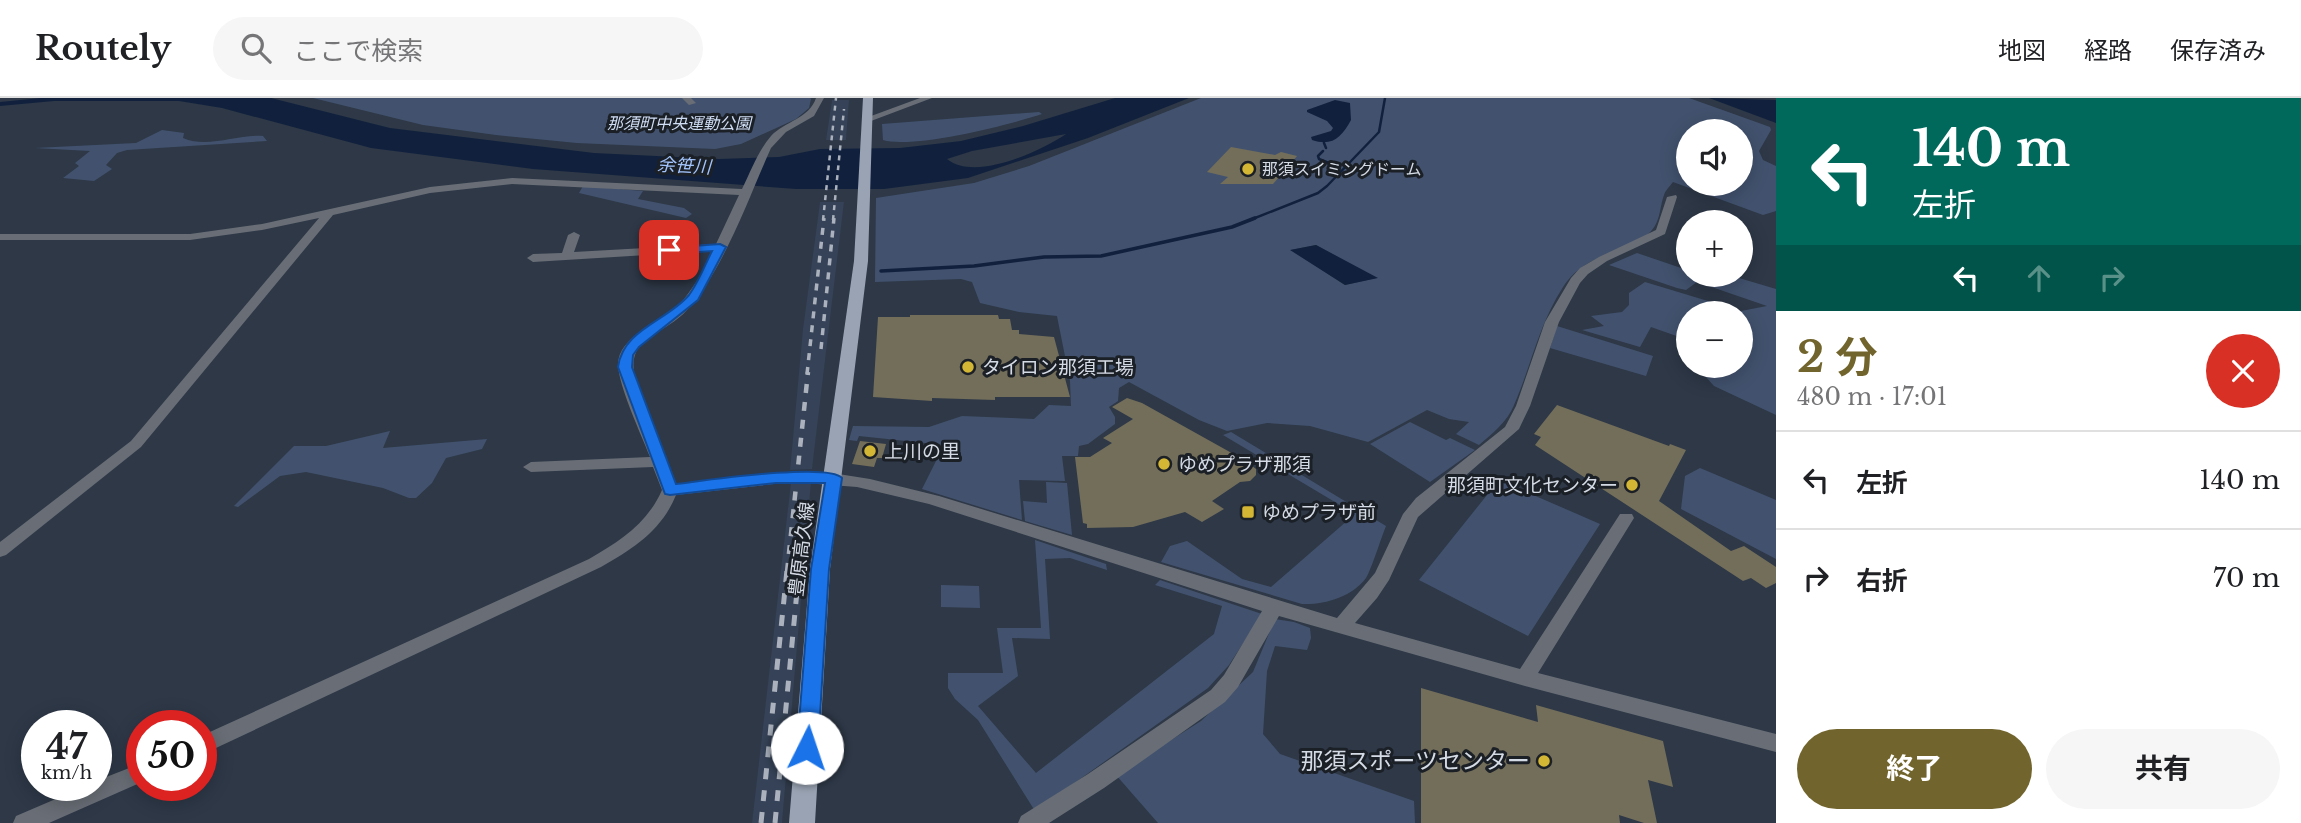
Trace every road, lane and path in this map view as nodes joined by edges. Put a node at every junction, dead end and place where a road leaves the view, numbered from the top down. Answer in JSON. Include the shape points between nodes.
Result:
{"nodes":[{"id":1,"x":820,"y":98,"type":"edge"},
{"id":2,"x":868,"y":98,"type":"edge"},
{"id":3,"x":928,"y":98,"type":"edge"},
{"id":4,"x":868,"y":119,"type":"junction"},
{"id":5,"x":748,"y":185,"type":"junction"},
{"id":6,"x":1672,"y":197,"type":"dead end"},
{"id":7,"x":329,"y":213,"type":"junction"},
{"id":8,"x":574,"y":235,"type":"dead end"},
{"id":9,"x":0,"y":237,"type":"edge"},
{"id":10,"x":720,"y":247,"type":"junction"},
{"id":11,"x":567,"y":256,"type":"junction"},
{"id":12,"x":533,"y":258,"type":"dead end"},
{"id":13,"x":660,"y":462,"type":"junction"},
{"id":14,"x":531,"y":467,"type":"dead end"},
{"id":15,"x":834,"y":478,"type":"junction"},
{"id":16,"x":670,"y":490,"type":"junction"},
{"id":17,"x":1626,"y":518,"type":"dead end"},
{"id":18,"x":0,"y":551,"type":"edge"},
{"id":19,"x":1274,"y":608,"type":"junction"},
{"id":20,"x":1340,"y":627,"type":"junction"},
{"id":21,"x":1525,"y":678,"type":"junction"},
{"id":22,"x":217,"y":739,"type":"edge"},
{"id":23,"x":1776,"y":743,"type":"edge"},
{"id":24,"x":126,"y":779,"type":"edge"},
{"id":25,"x":23,"y":823,"type":"edge"},
{"id":26,"x":802,"y":823,"type":"edge"},
{"id":27,"x":1029,"y":823,"type":"edge"}],
"edges":[{"from":1,"to":5,"type":"street","via":[[813,114],[783,130],[767,147]]},
{"from":2,"to":4,"type":"main road"},
{"from":3,"to":4,"type":"street"},
{"from":4,"to":15,"type":"main road","name":"豊原高久線","via":[[861,261]]},
{"from":5,"to":7,"type":"street","via":[[512,181],[430,190]]},
{"from":5,"to":10,"type":"street"},
{"from":6,"to":20,"type":"street","via":[[1661,232],[1603,259],[1575,281],[1552,321],[1511,429],[1411,514],[1383,575]]},
{"from":7,"to":9,"type":"street","via":[[190,237]]},
{"from":7,"to":18,"type":"street","via":[[136,444]]},
{"from":8,"to":11,"type":"street"},
{"from":10,"to":11,"type":"street"},
{"from":10,"to":13,"type":"street","via":[[694,298],[626,355],[629,381]]},
{"from":11,"to":12,"type":"street"},
{"from":13,"to":14,"type":"street"},
{"from":13,"to":16,"type":"street"},
{"from":15,"to":16,"type":"street","via":[[776,478]]},
{"from":15,"to":19,"type":"street","via":[[933,500]]},
{"from":15,"to":26,"type":"main road","name":"豊原高久線","via":[[820,569]]},
{"from":16,"to":22,"type":"street","via":[[654,522],[628,545]]},
{"from":17,"to":21,"type":"street"},
{"from":19,"to":20,"type":"street"},
{"from":19,"to":27,"type":"street","via":[[1218,696]]},
{"from":20,"to":21,"type":"street"},
{"from":21,"to":23,"type":"street"},
{"from":24,"to":25,"type":"street"}]}
